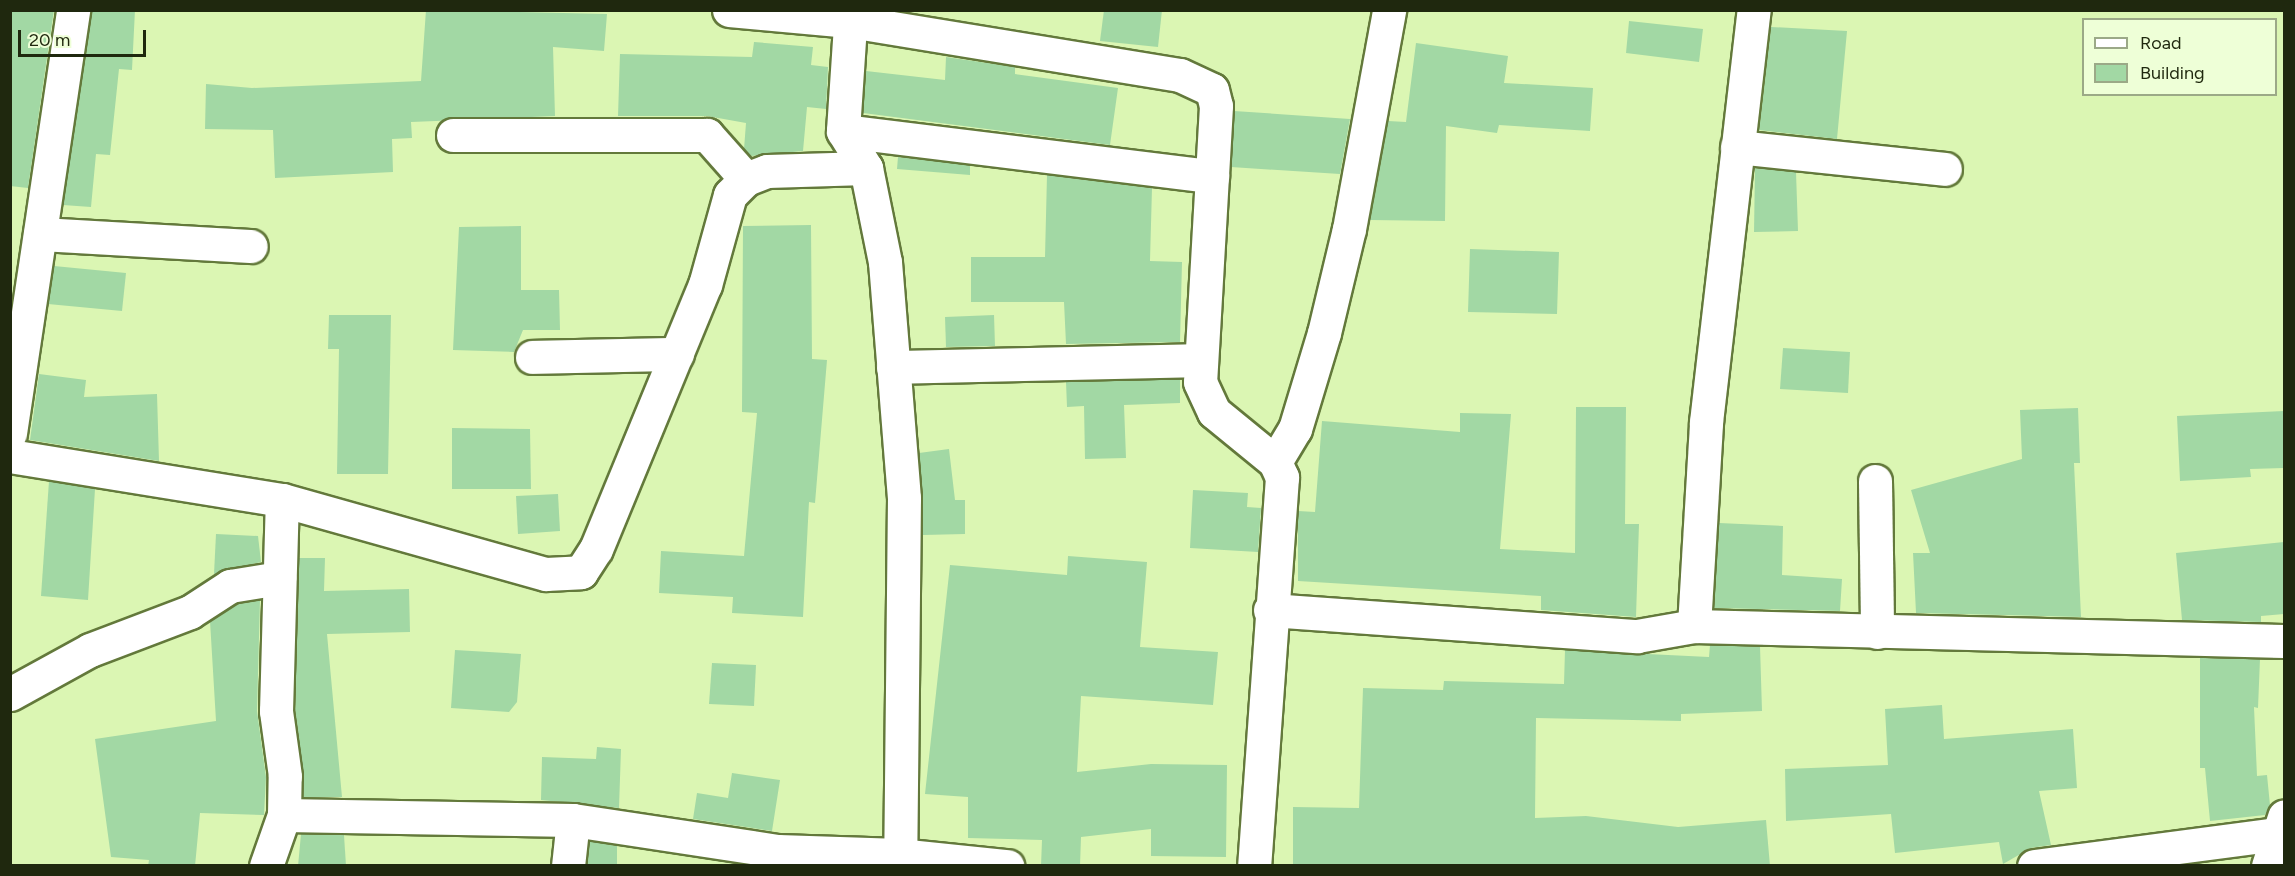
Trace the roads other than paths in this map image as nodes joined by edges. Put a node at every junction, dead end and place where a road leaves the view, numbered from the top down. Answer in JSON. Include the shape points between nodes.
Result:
{"nodes":[{"id":1,"x":73,"y":10,"type":"edge"},
{"id":2,"x":729,"y":10,"type":"edge"},
{"id":3,"x":1389,"y":10,"type":"edge"},
{"id":4,"x":1754,"y":10,"type":"edge"},
{"id":5,"x":851,"y":16,"type":"edge"},
{"id":6,"x":843,"y":131,"type":"junction"},
{"id":7,"x":453,"y":135,"type":"dead end"},
{"id":8,"x":1737,"y":147,"type":"junction"},
{"id":9,"x":866,"y":168,"type":"junction"},
{"id":10,"x":1944,"y":169,"type":"dead end"},
{"id":11,"x":1212,"y":176,"type":"junction"},
{"id":12,"x":746,"y":179,"type":"junction"},
{"id":13,"x":40,"y":234,"type":"junction"},
{"id":14,"x":251,"y":246,"type":"dead end"},
{"id":15,"x":677,"y":354,"type":"junction"},
{"id":16,"x":532,"y":357,"type":"dead end"},
{"id":17,"x":1199,"y":360,"type":"junction"},
{"id":18,"x":893,"y":366,"type":"junction"},
{"id":19,"x":10,"y":433,"type":"edge"},
{"id":20,"x":10,"y":456,"type":"edge"},
{"id":21,"x":1275,"y":462,"type":"junction"},
{"id":22,"x":1875,"y":482,"type":"dead end"},
{"id":23,"x":282,"y":500,"type":"junction"},
{"id":24,"x":279,"y":578,"type":"junction"},
{"id":25,"x":1269,"y":610,"type":"junction"},
{"id":26,"x":1694,"y":626,"type":"junction"},
{"id":27,"x":1877,"y":632,"type":"junction"},
{"id":28,"x":2284,"y":641,"type":"edge"},
{"id":29,"x":10,"y":694,"type":"edge"},
{"id":30,"x":284,"y":815,"type":"junction"},
{"id":31,"x":573,"y":820,"type":"junction"},
{"id":32,"x":2281,"y":825,"type":"edge"},
{"id":33,"x":900,"y":855,"type":"junction"},
{"id":34,"x":266,"y":866,"type":"edge"},
{"id":35,"x":568,"y":866,"type":"edge"},
{"id":36,"x":1007,"y":866,"type":"edge"},
{"id":37,"x":1254,"y":866,"type":"edge"},
{"id":38,"x":2034,"y":866,"type":"edge"},
{"id":39,"x":2268,"y":866,"type":"edge"}],
"edges":[{"from":1,"to":13,"type":"street"},
{"from":2,"to":5,"type":"street"},
{"from":3,"to":21,"type":"street","via":[[1324,333],[1295,429]]},
{"from":4,"to":8,"type":"street"},
{"from":5,"to":6,"type":"street"},
{"from":5,"to":11,"type":"street","via":[[1198,80],[1212,90],[1216,106]]},
{"from":6,"to":9,"type":"street"},
{"from":6,"to":11,"type":"street"},
{"from":7,"to":12,"type":"street","via":[[706,135]]},
{"from":8,"to":10,"type":"street"},
{"from":8,"to":26,"type":"street","via":[[1706,422]]},
{"from":9,"to":12,"type":"street","via":[[767,171]]},
{"from":9,"to":18,"type":"street","via":[[885,262]]},
{"from":11,"to":17,"type":"street"},
{"from":12,"to":15,"type":"street","via":[[730,195],[705,285]]},
{"from":13,"to":14,"type":"street"},
{"from":13,"to":19,"type":"street"},
{"from":15,"to":16,"type":"street"},
{"from":15,"to":23,"type":"street","via":[[596,549],[581,572],[546,574]]},
{"from":17,"to":18,"type":"street"},
{"from":17,"to":21,"type":"street","via":[[1202,390],[1214,412]]},
{"from":18,"to":33,"type":"street","via":[[904,498]]},
{"from":20,"to":23,"type":"street"},
{"from":21,"to":25,"type":"street","via":[[1282,477],[1282,501]]},
{"from":22,"to":27,"type":"street"},
{"from":23,"to":24,"type":"street"},
{"from":24,"to":29,"type":"street","via":[[230,586],[190,612],[90,651]]},
{"from":24,"to":30,"type":"street","via":[[276,711],[285,776]]},
{"from":25,"to":26,"type":"street","via":[[1637,636]]},
{"from":25,"to":37,"type":"street"},
{"from":26,"to":27,"type":"street"},
{"from":27,"to":28,"type":"street"},
{"from":30,"to":31,"type":"street"},
{"from":30,"to":34,"type":"street"},
{"from":31,"to":33,"type":"street","via":[[778,851]]},
{"from":31,"to":35,"type":"street"},
{"from":32,"to":38,"type":"street"},
{"from":32,"to":39,"type":"street"},
{"from":33,"to":36,"type":"street"}]}
